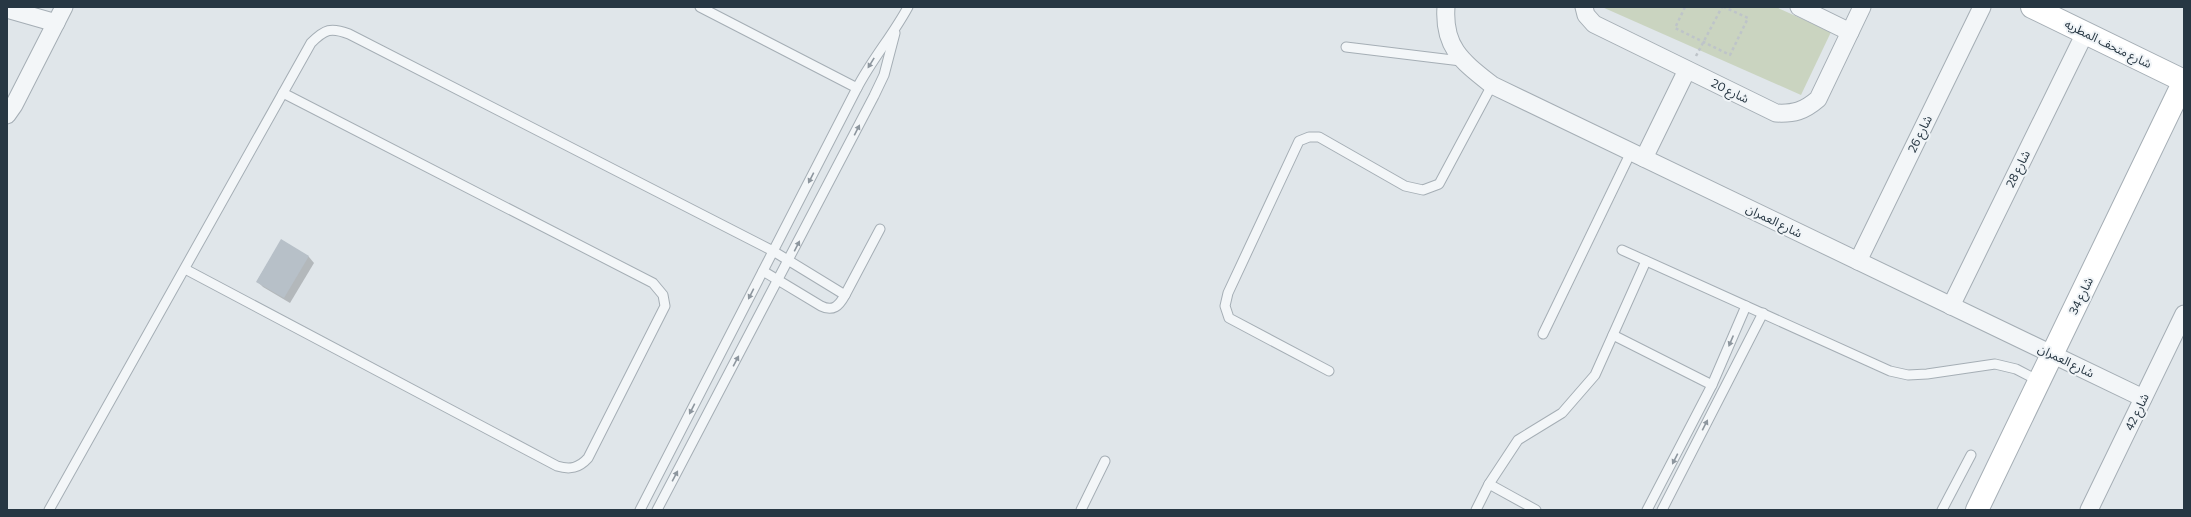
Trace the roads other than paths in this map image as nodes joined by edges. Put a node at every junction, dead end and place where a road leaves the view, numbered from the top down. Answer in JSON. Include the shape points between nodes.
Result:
{"nodes":[{"id":1,"x":64,"y":7,"type":"edge"},
{"id":2,"x":700,"y":7,"type":"edge"},
{"id":3,"x":908,"y":7,"type":"edge"},
{"id":4,"x":1446,"y":7,"type":"edge"},
{"id":5,"x":1584,"y":7,"type":"edge"},
{"id":6,"x":1799,"y":7,"type":"edge"},
{"id":7,"x":1862,"y":7,"type":"edge"},
{"id":8,"x":1982,"y":7,"type":"edge"},
{"id":9,"x":2032,"y":7,"type":"edge"},
{"id":10,"x":7,"y":9,"type":"edge"},
{"id":11,"x":56,"y":23,"type":"junction"},
{"id":12,"x":895,"y":32,"type":"junction"},
{"id":13,"x":1850,"y":32,"type":"junction"},
{"id":14,"x":2085,"y":33,"type":"junction"},
{"id":15,"x":1346,"y":47,"type":"dead end"},
{"id":16,"x":1461,"y":61,"type":"junction"},
{"id":17,"x":1688,"y":70,"type":"junction"},
{"id":18,"x":2184,"y":81,"type":"edge"},
{"id":19,"x":1492,"y":85,"type":"junction"},
{"id":20,"x":857,"y":88,"type":"junction"},
{"id":21,"x":284,"y":93,"type":"junction"},
{"id":22,"x":7,"y":115,"type":"edge"},
{"id":23,"x":1638,"y":155,"type":"junction"},
{"id":24,"x":880,"y":229,"type":"dead end"},
{"id":25,"x":1622,"y":250,"type":"dead end"},
{"id":26,"x":773,"y":252,"type":"junction"},
{"id":27,"x":789,"y":261,"type":"junction"},
{"id":28,"x":1646,"y":261,"type":"junction"},
{"id":29,"x":1858,"y":261,"type":"junction"},
{"id":30,"x":185,"y":269,"type":"junction"},
{"id":31,"x":763,"y":271,"type":"junction"},
{"id":32,"x":779,"y":281,"type":"junction"},
{"id":33,"x":845,"y":295,"type":"junction"},
{"id":34,"x":1746,"y":306,"type":"junction"},
{"id":35,"x":1951,"y":306,"type":"junction"},
{"id":36,"x":1763,"y":313,"type":"junction"},
{"id":37,"x":2184,"y":314,"type":"edge"},
{"id":38,"x":1543,"y":334,"type":"dead end"},
{"id":39,"x":1613,"y":335,"type":"junction"},
{"id":40,"x":2052,"y":354,"type":"junction"},
{"id":41,"x":1329,"y":371,"type":"dead end"},
{"id":42,"x":2039,"y":381,"type":"junction"},
{"id":43,"x":1712,"y":385,"type":"junction"},
{"id":44,"x":2143,"y":398,"type":"junction"},
{"id":45,"x":1971,"y":455,"type":"dead end"},
{"id":46,"x":1106,"y":461,"type":"dead end"},
{"id":47,"x":1489,"y":484,"type":"junction"},
{"id":48,"x":49,"y":510,"type":"edge"},
{"id":49,"x":640,"y":510,"type":"edge"},
{"id":50,"x":657,"y":510,"type":"edge"},
{"id":51,"x":1081,"y":510,"type":"edge"},
{"id":52,"x":1476,"y":510,"type":"edge"},
{"id":53,"x":1536,"y":510,"type":"edge"},
{"id":54,"x":1647,"y":510,"type":"edge"},
{"id":55,"x":1662,"y":510,"type":"edge"},
{"id":56,"x":1942,"y":510,"type":"edge"},
{"id":57,"x":1978,"y":510,"type":"edge"},
{"id":58,"x":2089,"y":510,"type":"edge"}],
"edges":[{"from":1,"to":11,"type":"street"},
{"from":2,"to":20,"type":"lane"},
{"from":3,"to":12,"type":"lane"},
{"from":4,"to":16,"type":"street","name":"شارع العمران","via":[[1450,40]]},
{"from":5,"to":17,"type":"street","name":"شارع 20","via":[[1586,16],[1594,24]]},
{"from":6,"to":13,"type":"street"},
{"from":7,"to":13,"type":"street","name":"شارع 20"},
{"from":8,"to":29,"type":"street","name":"شارع 26"},
{"from":9,"to":14,"type":"street","name":"شارع متحف المطريه"},
{"from":10,"to":11,"type":"street"},
{"from":11,"to":22,"type":"street"},
{"from":12,"to":20,"type":"lane","one_way":true,"via":[[880,49]]},
{"from":27,"to":12,"type":"lane","one_way":true,"via":[[884,75]]},
{"from":13,"to":17,"type":"street","name":"شارع 20","via":[[1818,99],[1806,109],[1791,114],[1776,113]]},
{"from":14,"to":18,"type":"street","name":"شارع متحف المطريه"},
{"from":14,"to":35,"type":"street","name":"شارع 28"},
{"from":15,"to":16,"type":"lane"},
{"from":16,"to":19,"type":"street","name":"شارع العمران"},
{"from":17,"to":23,"type":"street"},
{"from":18,"to":40,"type":"street","name":"شارع 34"},
{"from":19,"to":23,"type":"street","name":"شارع العمران"},
{"from":19,"to":41,"type":"lane","via":[[1439,184],[1423,190],[1405,186],[1318,137],[1308,137],[1299,142],[1228,293],[1225,306],[1229,318]]},
{"from":20,"to":26,"type":"lane","one_way":true},
{"from":21,"to":26,"type":"lane","via":[[311,43],[321,33],[336,29]]},
{"from":21,"to":30,"type":"lane"},
{"from":21,"to":30,"type":"lane","via":[[652,283],[661,290],[665,306],[588,458],[571,468],[557,466]]},
{"from":23,"to":29,"type":"street","name":"شارع العمران"},
{"from":23,"to":38,"type":"lane"},
{"from":24,"to":33,"type":"lane"},
{"from":25,"to":28,"type":"lane"},
{"from":26,"to":27,"type":"lane"},
{"from":26,"to":31,"type":"lane"},
{"from":27,"to":32,"type":"lane"},
{"from":27,"to":33,"type":"lane"},
{"from":28,"to":34,"type":"lane"},
{"from":28,"to":39,"type":"lane"},
{"from":29,"to":35,"type":"street","name":"شارع العمران"},
{"from":30,"to":48,"type":"lane"},
{"from":31,"to":32,"type":"lane"},
{"from":31,"to":49,"type":"lane","one_way":true},
{"from":32,"to":33,"type":"lane","via":[[827,309],[834,309]]},
{"from":50,"to":32,"type":"lane","one_way":true},
{"from":34,"to":36,"type":"lane"},
{"from":34,"to":43,"type":"lane","one_way":true},
{"from":35,"to":40,"type":"street","name":"شارع العمران"},
{"from":36,"to":42,"type":"lane","via":[[1890,371],[1926,374],[1995,364],[2011,367]]},
{"from":55,"to":36,"type":"lane","one_way":true},
{"from":37,"to":44,"type":"street","name":"شارع 42"},
{"from":39,"to":43,"type":"lane"},
{"from":39,"to":47,"type":"lane","via":[[1595,375],[1562,413],[1518,440]]},
{"from":40,"to":42,"type":"street","name":"شارع 34"},
{"from":40,"to":44,"type":"street","name":"شارع العمران"},
{"from":42,"to":57,"type":"street","name":"شارع 34"},
{"from":43,"to":54,"type":"lane","one_way":true},
{"from":44,"to":58,"type":"street","name":"شارع 42"},
{"from":45,"to":56,"type":"lane"},
{"from":46,"to":51,"type":"lane"},
{"from":47,"to":52,"type":"lane"},
{"from":47,"to":53,"type":"lane"}]}
